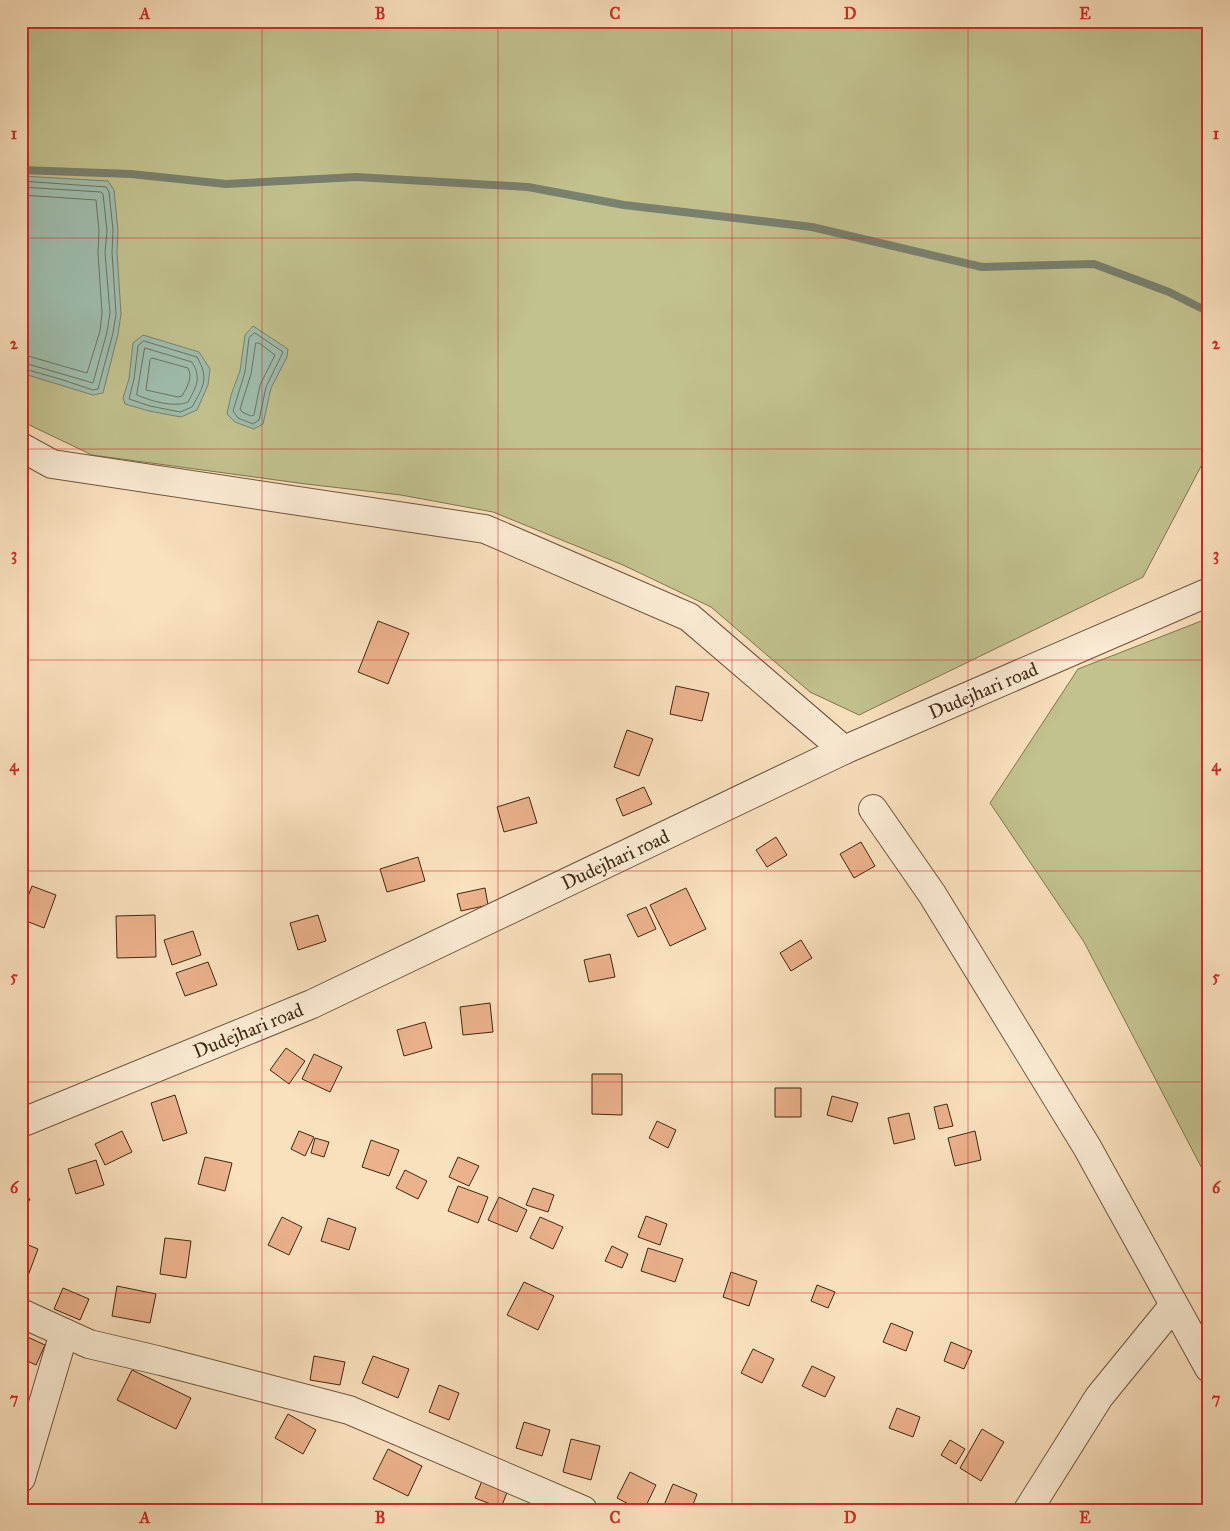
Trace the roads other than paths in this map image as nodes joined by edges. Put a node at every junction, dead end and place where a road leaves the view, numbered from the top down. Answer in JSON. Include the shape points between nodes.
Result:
{"nodes":[{"id":1,"x":21,"y":447,"type":"edge"},
{"id":2,"x":1209,"y":592,"type":"edge"},
{"id":3,"x":844,"y":750,"type":"junction"},
{"id":4,"x":873,"y":809,"type":"dead end"},
{"id":5,"x":21,"y":1123,"type":"edge"},
{"id":6,"x":1174,"y":1305,"type":"junction"},
{"id":7,"x":21,"y":1314,"type":"edge"},
{"id":8,"x":64,"y":1333,"type":"junction"},
{"id":9,"x":1209,"y":1368,"type":"edge"},
{"id":10,"x":21,"y":1478,"type":"edge"},
{"id":11,"x":584,"y":1510,"type":"edge"},
{"id":12,"x":1028,"y":1510,"type":"edge"}],
"edges":[{"from":1,"to":3,"type":"street","via":[[52,464],[485,529],[689,617]]},
{"from":2,"to":3,"type":"street","name":"Dudejhari road"},
{"from":3,"to":5,"type":"street","name":"Dudejhari road","via":[[312,1004]]},
{"from":4,"to":6,"type":"street","via":[[932,894],[1082,1139]]},
{"from":6,"to":9,"type":"street"},
{"from":6,"to":12,"type":"street","via":[[1099,1397]]},
{"from":7,"to":8,"type":"street"},
{"from":8,"to":10,"type":"street"},
{"from":8,"to":11,"type":"street","via":[[89,1344],[350,1410]]}]}
